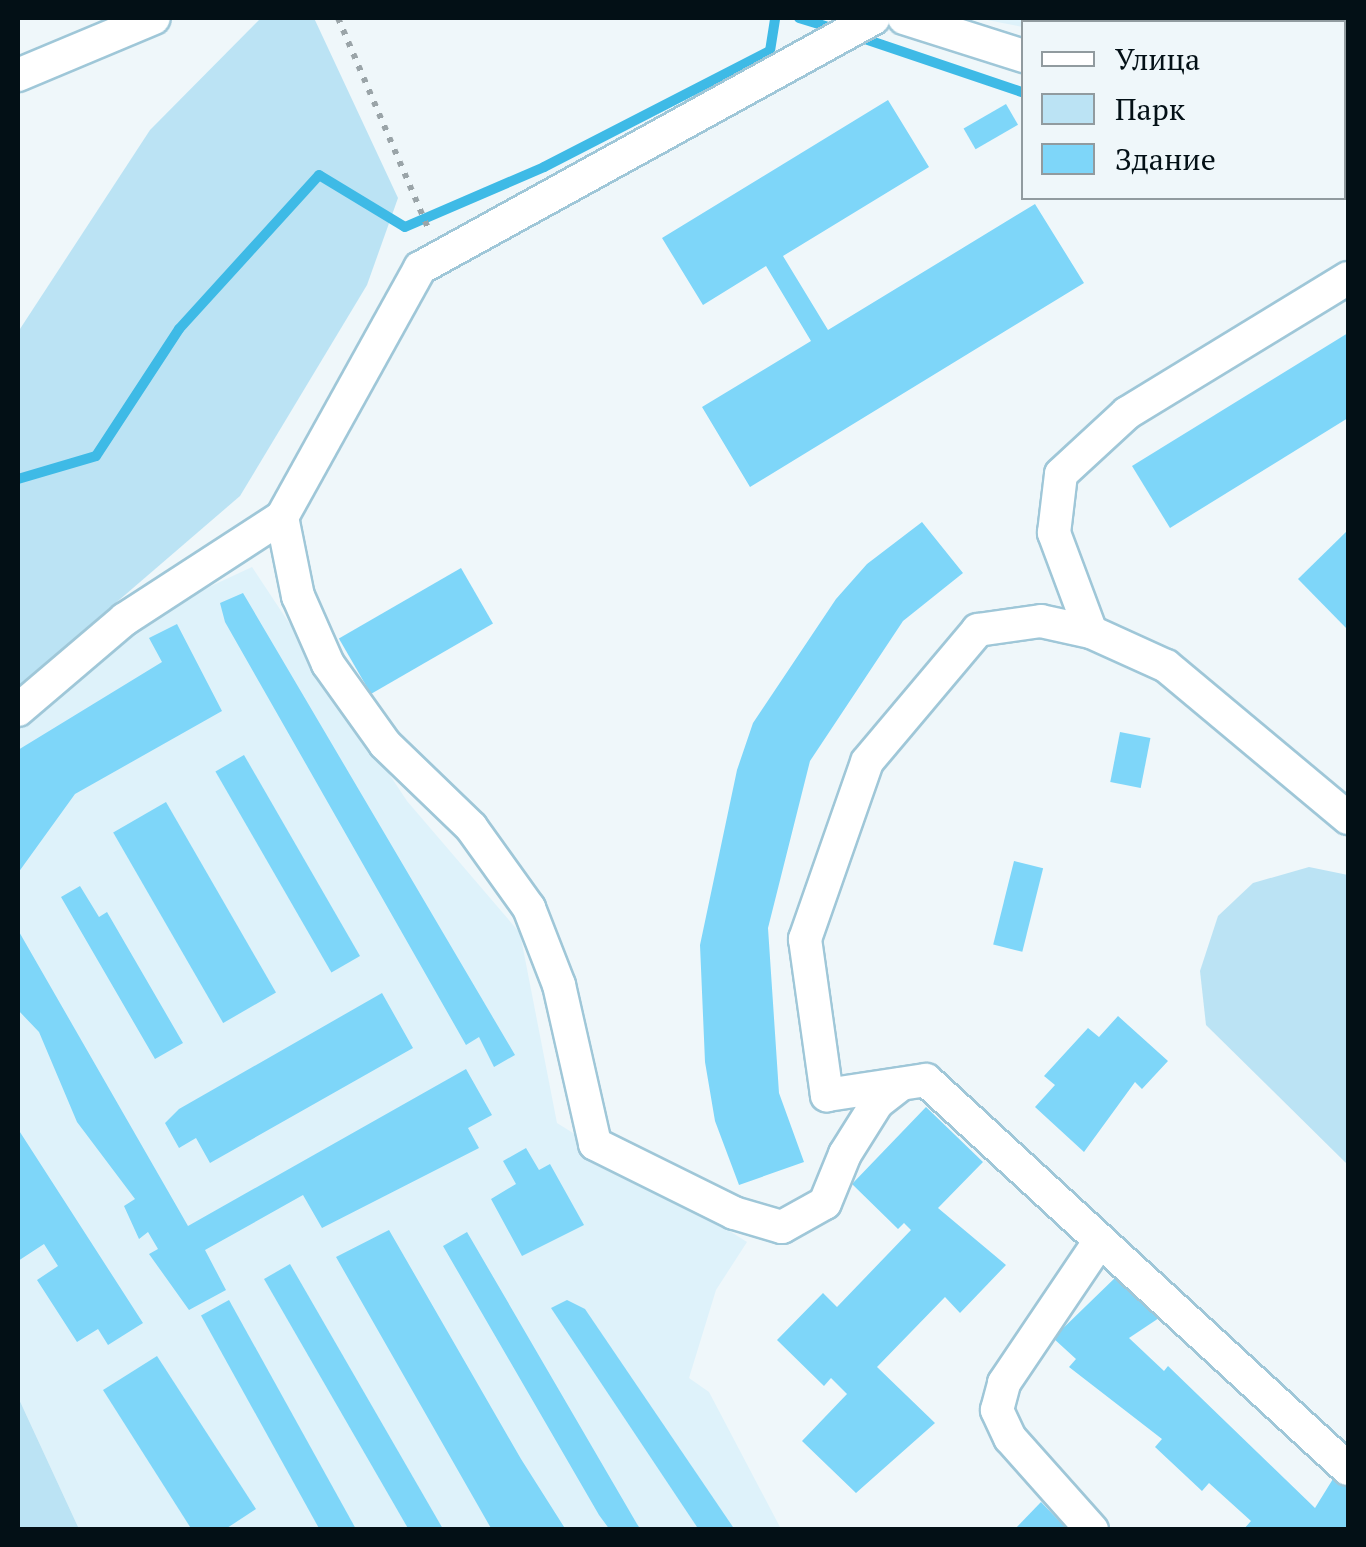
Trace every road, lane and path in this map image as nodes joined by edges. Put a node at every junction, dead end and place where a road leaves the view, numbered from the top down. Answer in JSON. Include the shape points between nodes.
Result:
{"nodes":[{"id":1,"x":154,"y":18,"type":"edge"},
{"id":2,"x":338,"y":18,"type":"edge"},
{"id":3,"x":904,"y":18,"type":"edge"},
{"id":4,"x":871,"y":19,"type":"edge"},
{"id":5,"x":1021,"y":55,"type":"edge"},
{"id":6,"x":18,"y":75,"type":"edge"},
{"id":7,"x":433,"y":239,"type":"dead end"},
{"id":8,"x":1348,"y":278,"type":"edge"},
{"id":9,"x":282,"y":517,"type":"junction"},
{"id":10,"x":1091,"y":632,"type":"junction"},
{"id":11,"x":18,"y":710,"type":"edge"},
{"id":12,"x":1348,"y":818,"type":"edge"},
{"id":13,"x":902,"y":1084,"type":"junction"},
{"id":14,"x":1099,"y":1242,"type":"junction"},
{"id":15,"x":1348,"y":1469,"type":"edge"},
{"id":16,"x":1092,"y":1530,"type":"edge"}],
"edges":[{"from":1,"to":6,"type":"street"},
{"from":2,"to":7,"type":"path"},
{"from":3,"to":5,"type":"street"},
{"from":4,"to":9,"type":"street","via":[[420,268]]},
{"from":8,"to":10,"type":"street","via":[[1127,413],[1061,474],[1054,533]]},
{"from":9,"to":11,"type":"street","via":[[125,619]]},
{"from":9,"to":13,"type":"street","via":[[298,596],[328,664],[385,744],[471,827],[529,908],[559,985],[594,1144],[734,1213],[782,1227],[825,1203],[877,1103]]},
{"from":10,"to":12,"type":"street","via":[[1166,666]]},
{"from":10,"to":13,"type":"street","via":[[1042,621],[978,630],[867,762],[805,939],[827,1095]]},
{"from":13,"to":14,"type":"street","via":[[926,1080]]},
{"from":14,"to":15,"type":"street"},
{"from":14,"to":16,"type":"street","via":[[1004,1383],[997,1410],[1010,1438]]}]}
